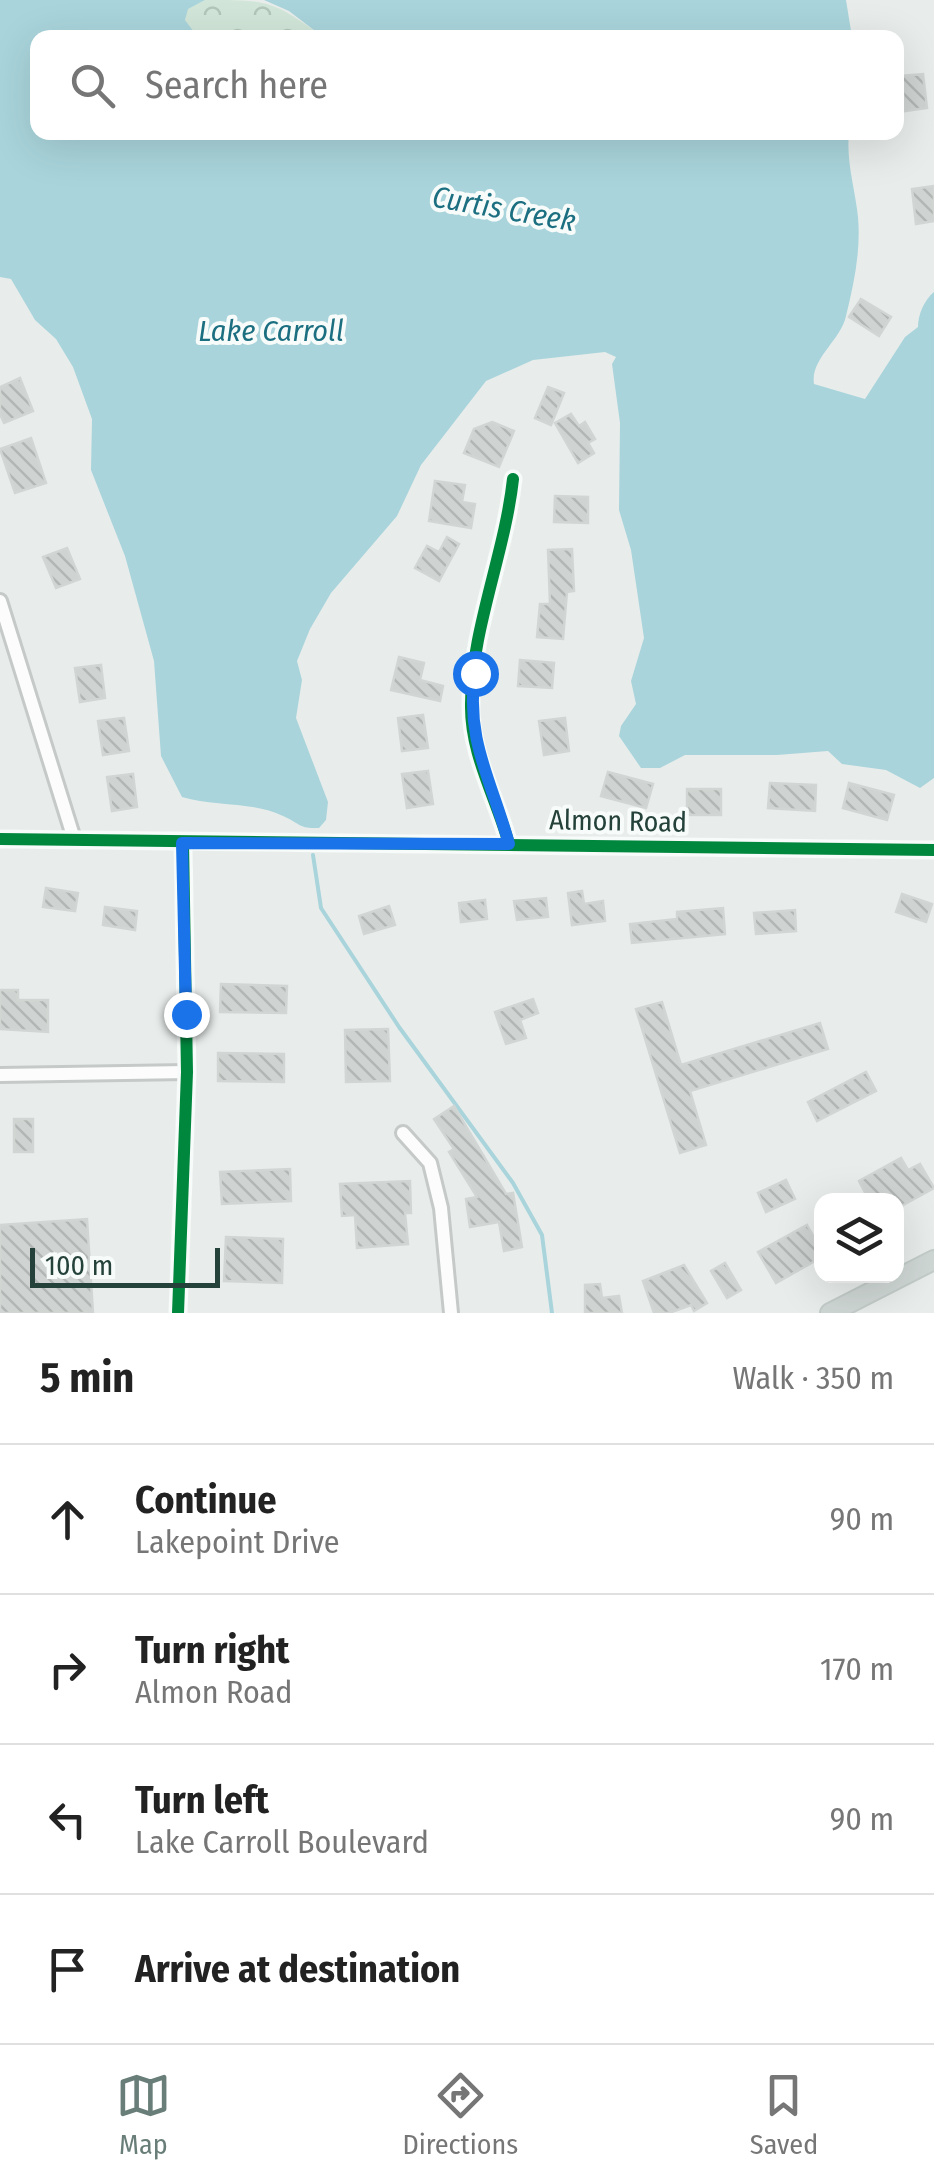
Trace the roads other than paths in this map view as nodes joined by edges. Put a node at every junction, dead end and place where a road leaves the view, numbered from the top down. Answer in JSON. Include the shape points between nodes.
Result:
{"nodes":[{"id":1,"x":514,"y":478,"type":"dead end"},
{"id":2,"x":0,"y":601,"type":"edge"},
{"id":3,"x":74,"y":838,"type":"junction"},
{"id":4,"x":0,"y":839,"type":"edge"},
{"id":5,"x":182,"y":843,"type":"junction"},
{"id":6,"x":509,"y":844,"type":"junction"},
{"id":7,"x":934,"y":850,"type":"edge"},
{"id":8,"x":187,"y":1072,"type":"junction"},
{"id":9,"x":0,"y":1076,"type":"edge"},
{"id":10,"x":403,"y":1133,"type":"dead end"},
{"id":11,"x":934,"y":1260,"type":"edge"},
{"id":12,"x":178,"y":1313,"type":"edge"},
{"id":13,"x":451,"y":1313,"type":"edge"},
{"id":14,"x":830,"y":1313,"type":"edge"}],
"edges":[{"from":1,"to":6,"type":"street","via":[[470,703],[481,764]]},
{"from":2,"to":3,"type":"street"},
{"from":3,"to":4,"type":"street","name":"Almon Road"},
{"from":3,"to":5,"type":"street","name":"Almon Road"},
{"from":5,"to":6,"type":"street","name":"Almon Road"},
{"from":5,"to":8,"type":"street"},
{"from":6,"to":7,"type":"street","name":"Almon Road"},
{"from":8,"to":9,"type":"street"},
{"from":8,"to":12,"type":"street"},
{"from":10,"to":13,"type":"street","via":[[430,1163]]},
{"from":11,"to":14,"type":"main road"}]}
